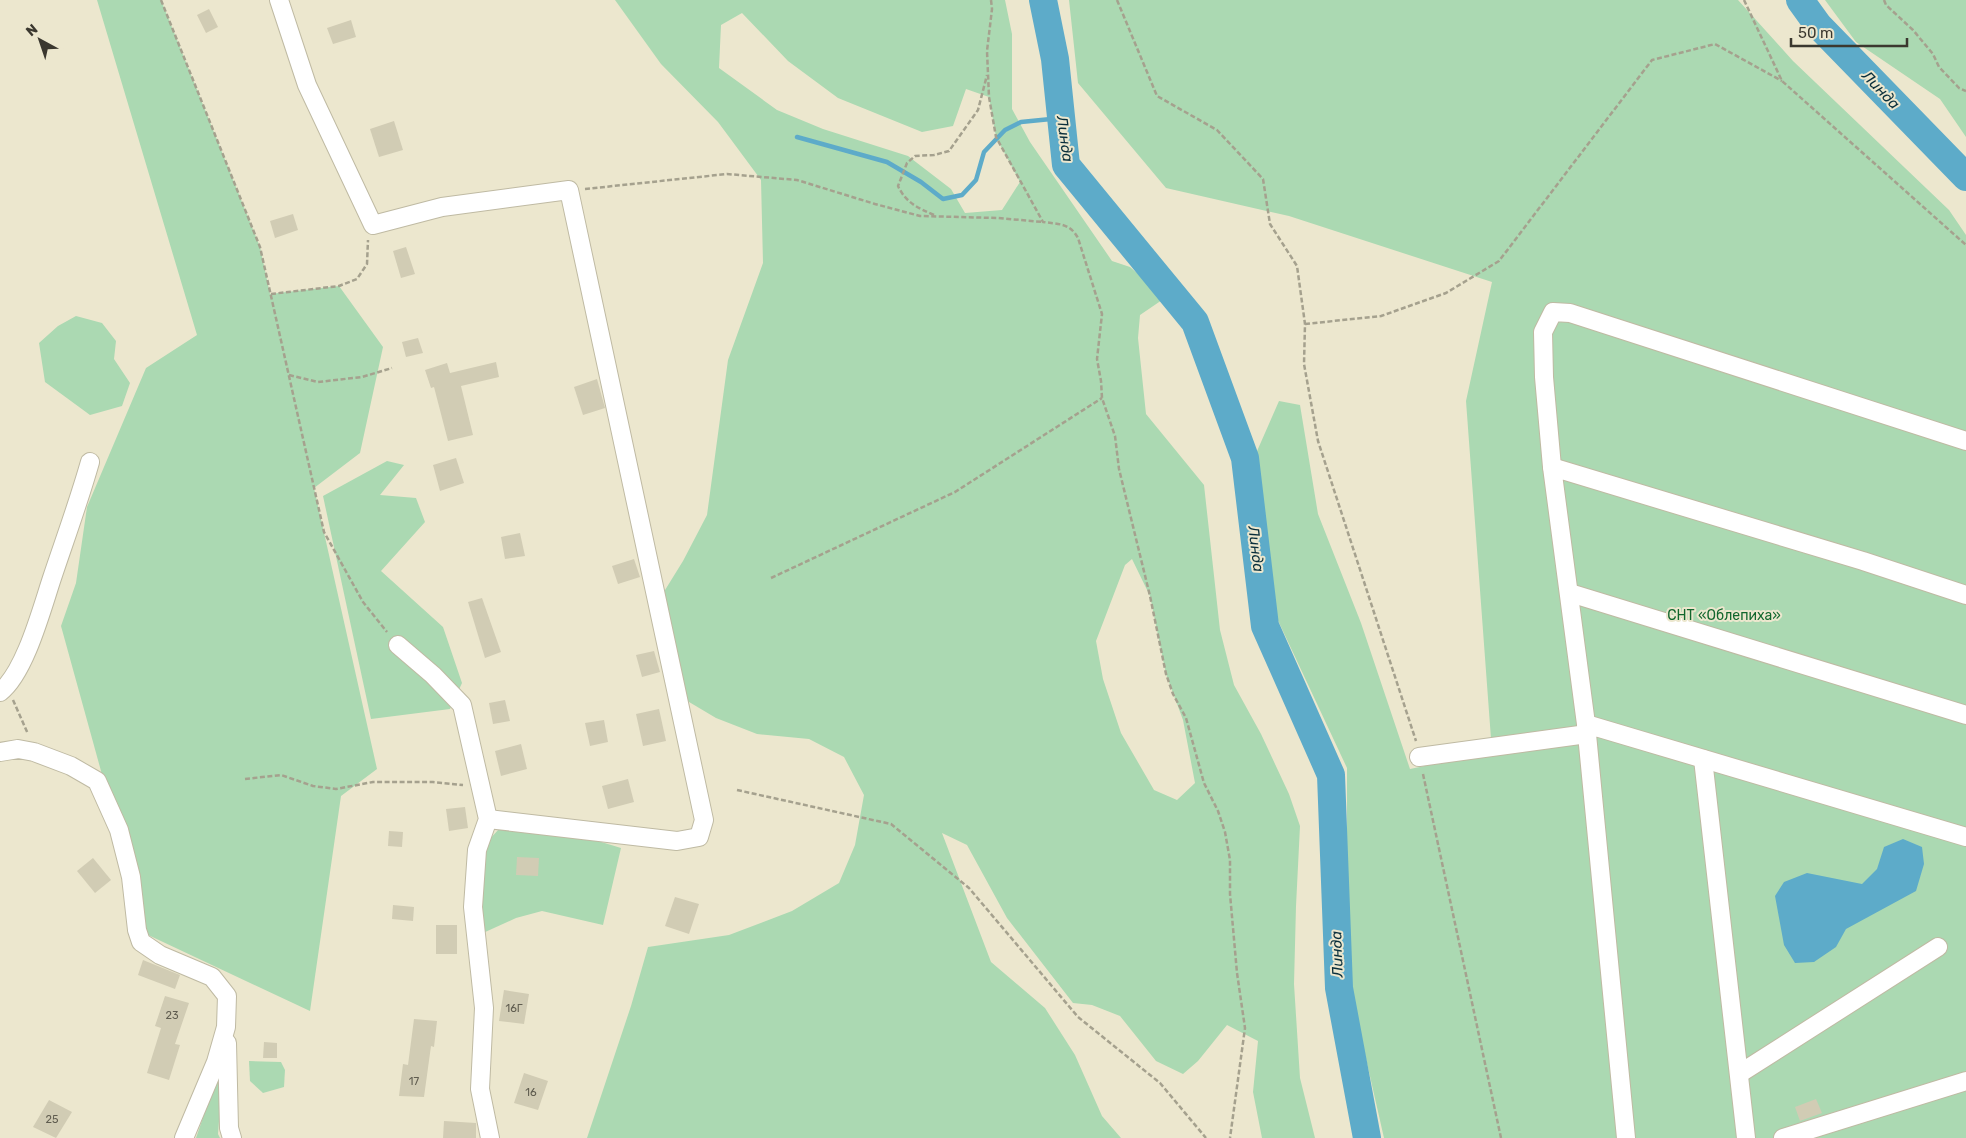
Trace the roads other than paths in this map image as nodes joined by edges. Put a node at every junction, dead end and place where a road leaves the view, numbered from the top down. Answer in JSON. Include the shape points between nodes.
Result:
{"nodes":[{"id":1,"x":279,"y":0,"type":"edge"},
{"id":2,"x":1966,"y":441,"type":"edge"},
{"id":3,"x":90,"y":462,"type":"dead end"},
{"id":4,"x":1552,"y":467,"type":"junction"},
{"id":5,"x":1570,"y":593,"type":"junction"},
{"id":6,"x":1966,"y":595,"type":"edge"},
{"id":7,"x":398,"y":645,"type":"road end"},
{"id":8,"x":3,"y":689,"type":"edge"},
{"id":9,"x":1966,"y":715,"type":"edge"},
{"id":10,"x":1587,"y":729,"type":"junction"},
{"id":11,"x":0,"y":752,"type":"edge"},
{"id":12,"x":1419,"y":757,"type":"road end"},
{"id":13,"x":1703,"y":759,"type":"junction"},
{"id":14,"x":488,"y":819,"type":"junction"},
{"id":15,"x":1966,"y":837,"type":"edge"},
{"id":16,"x":1938,"y":947,"type":"dead end"},
{"id":17,"x":226,"y":1027,"type":"junction"},
{"id":18,"x":1739,"y":1074,"type":"junction"},
{"id":19,"x":1966,"y":1081,"type":"edge"},
{"id":20,"x":184,"y":1138,"type":"edge"},
{"id":21,"x":232,"y":1138,"type":"edge"},
{"id":22,"x":490,"y":1138,"type":"edge"},
{"id":23,"x":1626,"y":1138,"type":"edge"},
{"id":24,"x":1746,"y":1138,"type":"edge"},
{"id":25,"x":1784,"y":1138,"type":"edge"}],
"edges":[{"from":1,"to":14,"type":"street","via":[[307,85],[374,225],[442,207],[569,190],[704,820],[699,836],[677,841]]},
{"from":2,"to":4,"type":"street","via":[[1570,313],[1553,312],[1542,332]]},
{"from":3,"to":8,"type":"street","via":[[78,507],[28,649]]},
{"from":4,"to":5,"type":"street"},
{"from":4,"to":6,"type":"street"},
{"from":5,"to":9,"type":"street"},
{"from":5,"to":10,"type":"street"},
{"from":7,"to":14,"type":"street","via":[[462,705]]},
{"from":10,"to":12,"type":"street"},
{"from":10,"to":13,"type":"street"},
{"from":10,"to":23,"type":"street"},
{"from":11,"to":17,"type":"street","via":[[18,749],[34,752],[71,766],[97,781],[119,830],[131,877],[141,942],[160,955],[212,977],[226,996]]},
{"from":13,"to":15,"type":"street"},
{"from":13,"to":18,"type":"street"},
{"from":14,"to":22,"type":"street","via":[[477,850],[473,906],[484,1008],[480,1089]]},
{"from":16,"to":18,"type":"street"},
{"from":17,"to":20,"type":"street","via":[[216,1062]]},
{"from":17,"to":21,"type":"street"},
{"from":18,"to":24,"type":"street"},
{"from":19,"to":25,"type":"street"}]}
